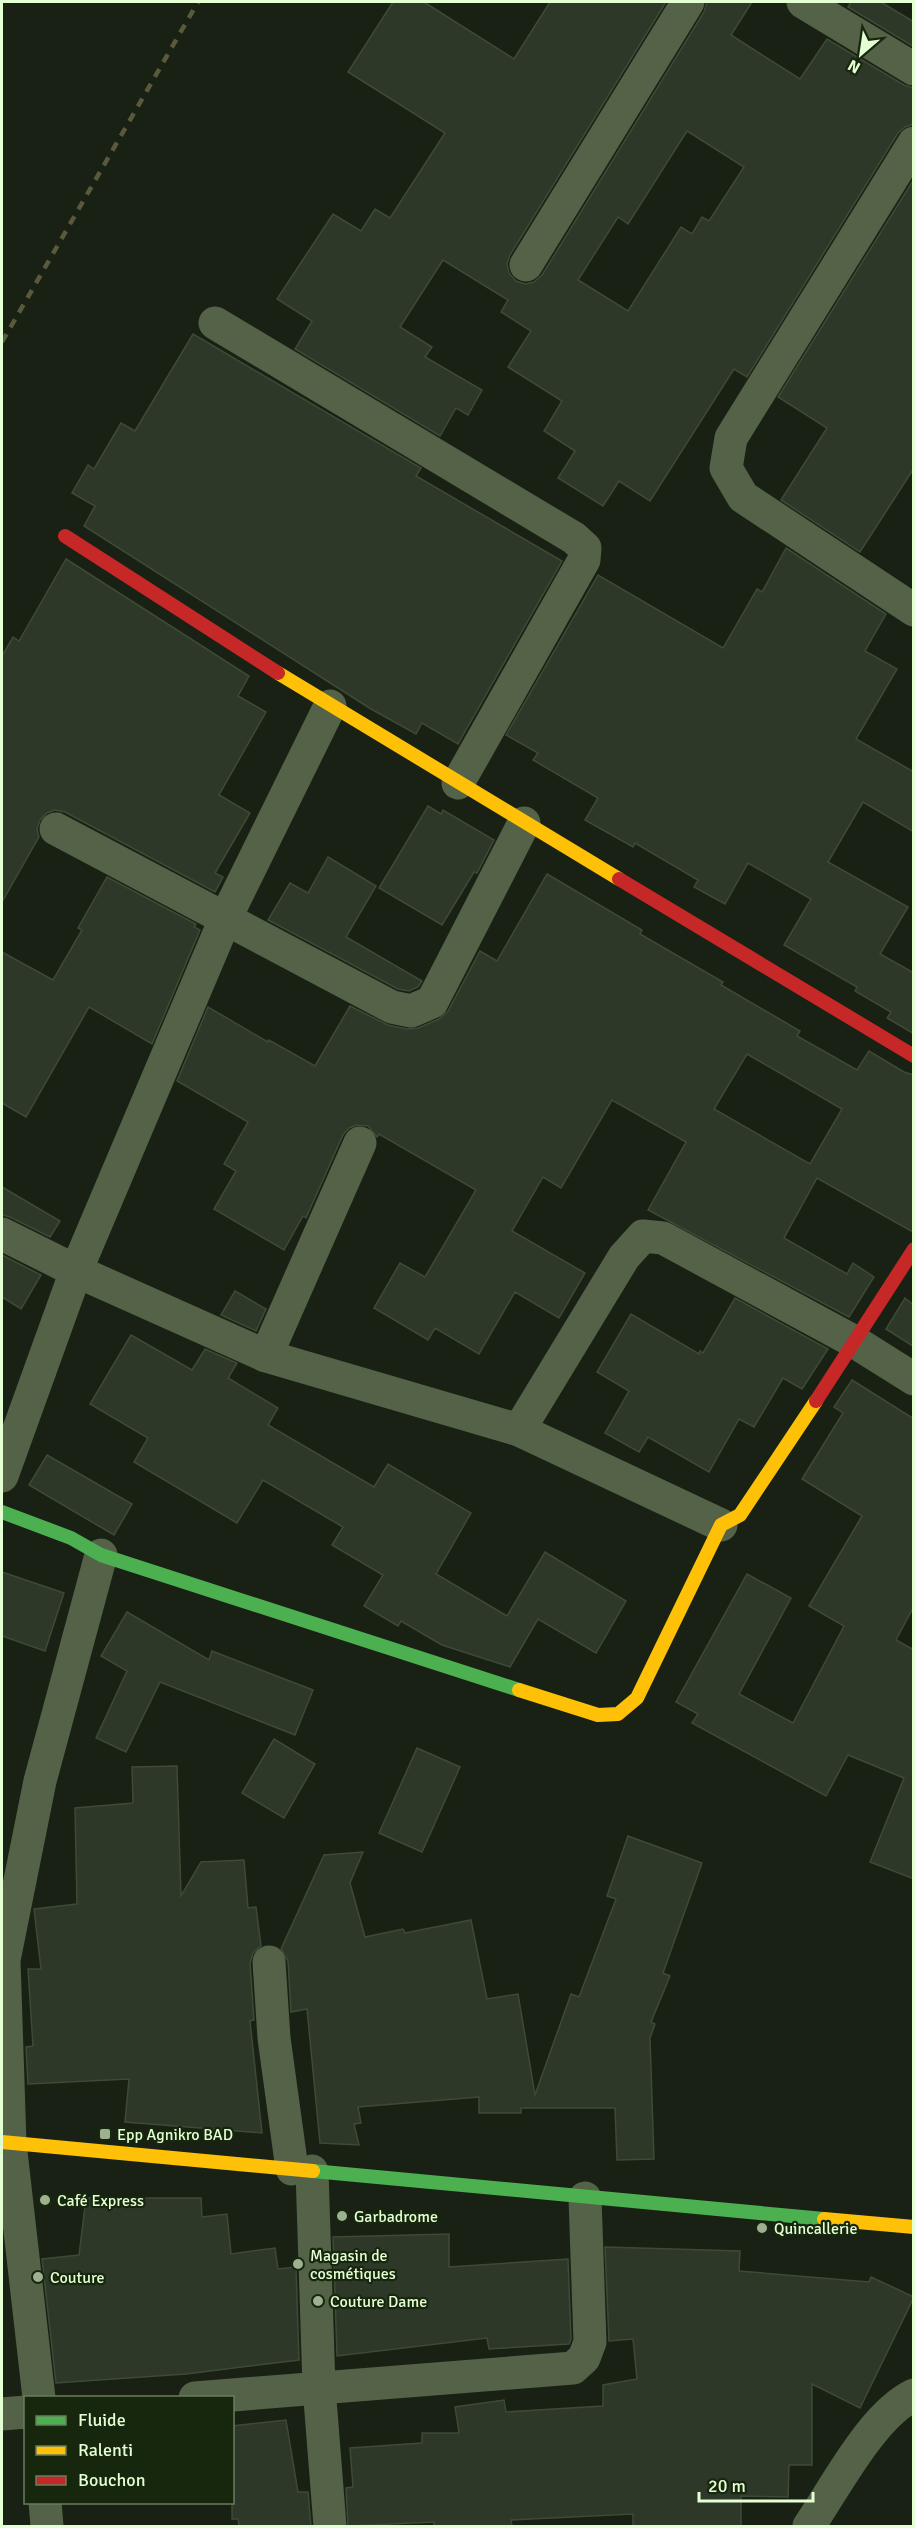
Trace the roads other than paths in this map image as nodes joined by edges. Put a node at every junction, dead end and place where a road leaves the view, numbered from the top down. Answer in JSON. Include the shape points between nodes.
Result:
{"nodes":[{"id":1,"x":688,"y":2,"type":"edge"},
{"id":2,"x":803,"y":2,"type":"edge"},
{"id":3,"x":914,"y":69,"type":"edge"},
{"id":4,"x":914,"y":143,"type":"edge"},
{"id":5,"x":526,"y":265,"type":"dead end"},
{"id":6,"x":215,"y":323,"type":"dead end"},
{"id":7,"x":65,"y":536,"type":"dead end"},
{"id":8,"x":913,"y":608,"type":"edge"},
{"id":9,"x":330,"y":706,"type":"junction"},
{"id":10,"x":458,"y":783,"type":"junction"},
{"id":11,"x":524,"y":823,"type":"junction"},
{"id":12,"x":56,"y":829,"type":"dead end"},
{"id":13,"x":226,"y":917,"type":"junction"},
{"id":14,"x":914,"y":1056,"type":"edge"},
{"id":15,"x":360,"y":1143,"type":"dead end"},
{"id":16,"x":2,"y":1234,"type":"edge"},
{"id":17,"x":914,"y":1250,"type":"edge"},
{"id":18,"x":76,"y":1271,"type":"junction"},
{"id":19,"x":855,"y":1342,"type":"junction"},
{"id":20,"x":266,"y":1356,"type":"junction"},
{"id":21,"x":914,"y":1379,"type":"edge"},
{"id":22,"x":519,"y":1430,"type":"junction"},
{"id":23,"x":2,"y":1476,"type":"edge"},
{"id":24,"x":2,"y":1512,"type":"edge"},
{"id":25,"x":721,"y":1525,"type":"junction"},
{"id":26,"x":102,"y":1555,"type":"junction"},
{"id":27,"x":269,"y":1962,"type":"dead end"},
{"id":28,"x":6,"y":2143,"type":"edge"},
{"id":29,"x":302,"y":2170,"type":"junction"},
{"id":30,"x":585,"y":2198,"type":"junction"},
{"id":31,"x":914,"y":2227,"type":"edge"},
{"id":32,"x":319,"y":2387,"type":"junction"},
{"id":33,"x":39,"y":2396,"type":"edge"},
{"id":34,"x":207,"y":2396,"type":"edge"},
{"id":35,"x":914,"y":2396,"type":"edge"},
{"id":36,"x":24,"y":2412,"type":"edge"},
{"id":37,"x":2,"y":2414,"type":"edge"},
{"id":38,"x":45,"y":2504,"type":"edge"},
{"id":39,"x":47,"y":2526,"type":"edge"},
{"id":40,"x":330,"y":2526,"type":"edge"},
{"id":41,"x":810,"y":2526,"type":"edge"}],
"edges":[{"from":1,"to":5,"type":"street"},
{"from":2,"to":3,"type":"street"},
{"from":4,"to":8,"type":"street","via":[[731,438],[726,468],[743,496]]},
{"from":6,"to":10,"type":"street","via":[[585,548],[584,560]]},
{"from":7,"to":9,"type":"street"},
{"from":9,"to":10,"type":"street"},
{"from":9,"to":13,"type":"street"},
{"from":10,"to":11,"type":"street"},
{"from":11,"to":13,"type":"street","via":[[432,1002],[411,1011],[392,1007]]},
{"from":11,"to":14,"type":"street"},
{"from":12,"to":13,"type":"street"},
{"from":13,"to":18,"type":"street"},
{"from":15,"to":20,"type":"street"},
{"from":16,"to":18,"type":"street"},
{"from":17,"to":19,"type":"street"},
{"from":18,"to":20,"type":"street"},
{"from":18,"to":23,"type":"street"},
{"from":19,"to":21,"type":"street"},
{"from":19,"to":22,"type":"street","via":[[663,1238],[643,1236],[624,1257]]},
{"from":19,"to":25,"type":"street","via":[[740,1515]]},
{"from":20,"to":22,"type":"street"},
{"from":22,"to":25,"type":"street"},
{"from":24,"to":26,"type":"street","via":[[56,1531]]},
{"from":25,"to":26,"type":"street","via":[[637,1698],[618,1714],[598,1715]]},
{"from":26,"to":28,"type":"street","via":[[40,1781],[4,1960]]},
{"from":27,"to":29,"type":"street","via":[[274,2038]]},
{"from":28,"to":29,"type":"street"},
{"from":28,"to":33,"type":"street"},
{"from":29,"to":30,"type":"street"},
{"from":29,"to":32,"type":"street"},
{"from":30,"to":31,"type":"street"},
{"from":30,"to":32,"type":"street","via":[[590,2342],[584,2358],[573,2368]]},
{"from":32,"to":34,"type":"street"},
{"from":32,"to":40,"type":"street"},
{"from":35,"to":41,"type":"street","via":[[904,2400],[876,2426]]},
{"from":36,"to":37,"type":"street"},
{"from":38,"to":39,"type":"street"}]}
